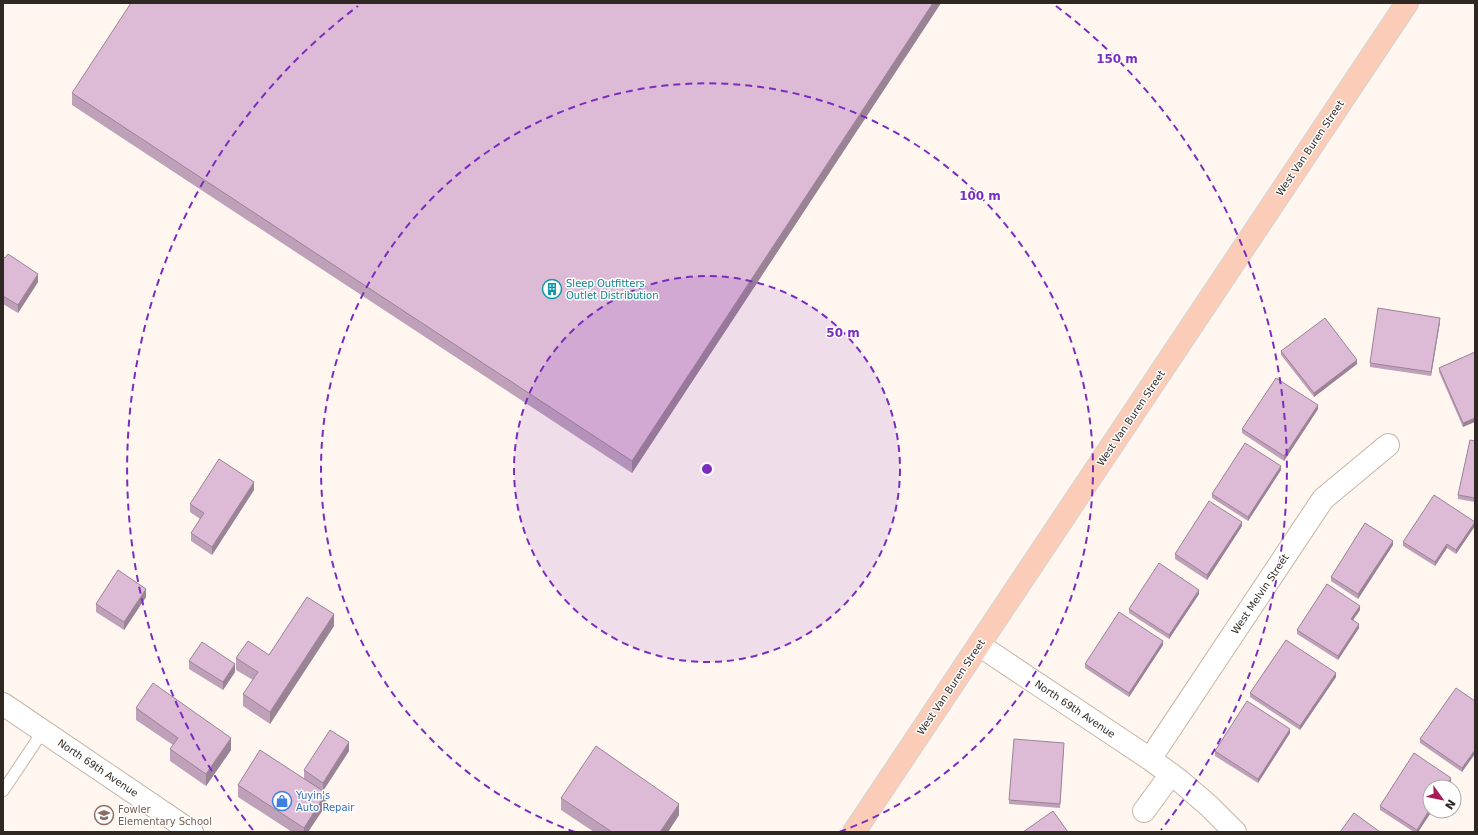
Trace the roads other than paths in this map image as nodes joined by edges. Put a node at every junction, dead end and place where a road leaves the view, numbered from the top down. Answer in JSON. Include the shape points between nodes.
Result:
{"nodes":[{"id":1,"x":1407,"y":3,"type":"edge"},
{"id":2,"x":1388,"y":445,"type":"dead end"},
{"id":3,"x":979,"y":645,"type":"junction"},
{"id":4,"x":3,"y":704,"type":"edge"},
{"id":5,"x":43,"y":731,"type":"junction"},
{"id":6,"x":1150,"y":759,"type":"junction"},
{"id":7,"x":1171,"y":774,"type":"junction"},
{"id":8,"x":3,"y":791,"type":"edge"},
{"id":9,"x":1144,"y":811,"type":"dead end"},
{"id":10,"x":192,"y":832,"type":"edge"},
{"id":11,"x":854,"y":832,"type":"edge"},
{"id":12,"x":1235,"y":832,"type":"edge"}],
"edges":[{"from":1,"to":3,"type":"main road","name":"West Van Buren Street"},
{"from":2,"to":6,"type":"street","name":"West Melvin Street","via":[[1323,499]]},
{"from":3,"to":6,"type":"street","name":"North 69th Avenue"},
{"from":3,"to":11,"type":"main road","name":"West Van Buren Street"},
{"from":4,"to":5,"type":"street","name":"North 69th Avenue"},
{"from":5,"to":8,"type":"lane"},
{"from":5,"to":10,"type":"street","name":"North 69th Avenue"},
{"from":6,"to":7,"type":"street","name":"North 69th Avenue"},
{"from":7,"to":9,"type":"street"},
{"from":7,"to":12,"type":"street","name":"North 69th Avenue"}]}
